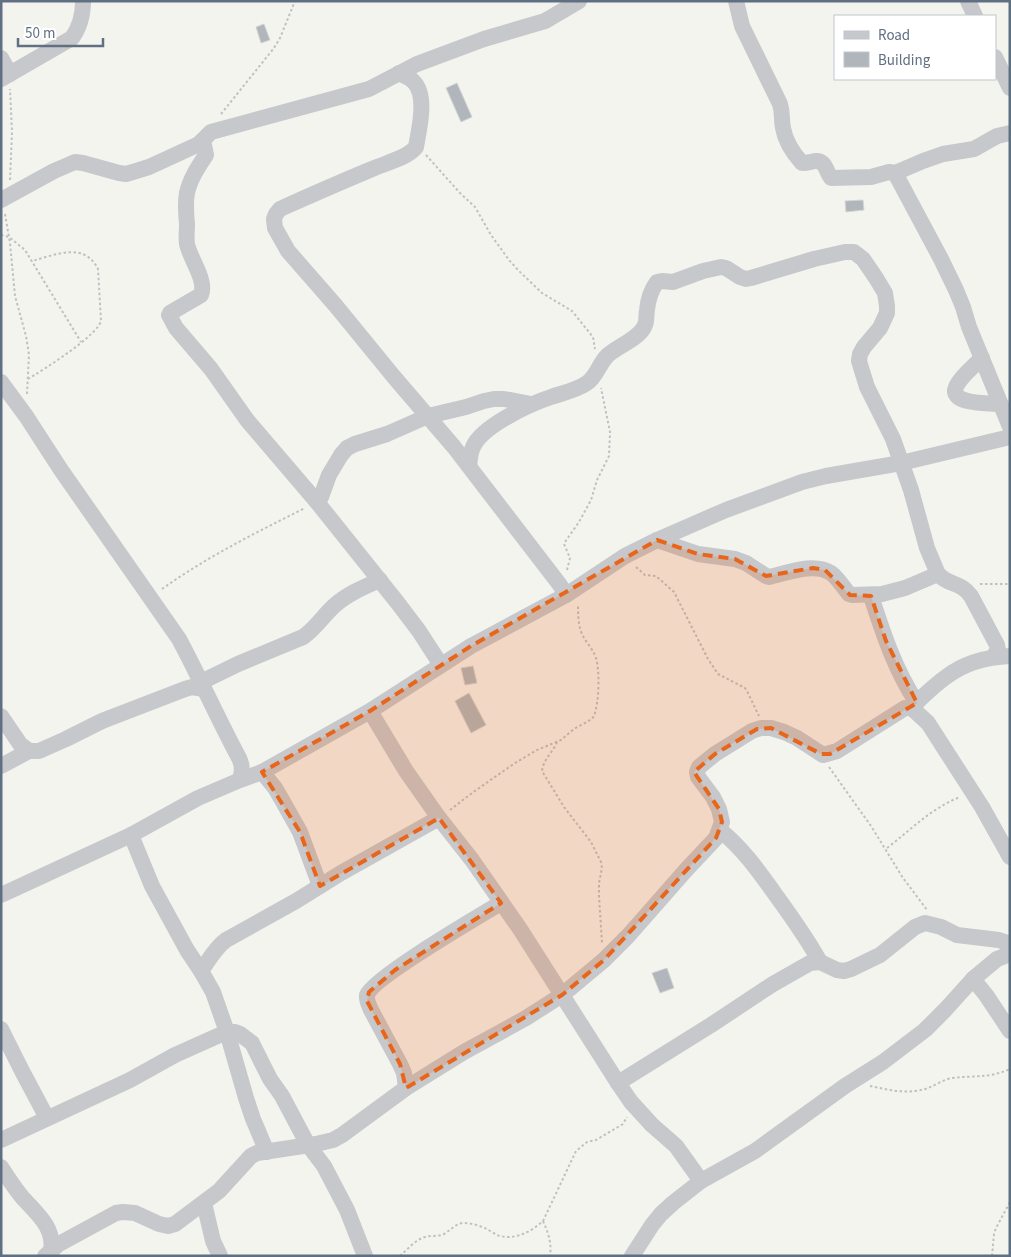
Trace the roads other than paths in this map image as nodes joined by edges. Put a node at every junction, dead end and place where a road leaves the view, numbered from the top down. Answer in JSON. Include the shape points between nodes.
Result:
{"nodes":[{"id":1,"x":83,"y":1,"type":"edge"},
{"id":2,"x":579,"y":1,"type":"edge"},
{"id":3,"x":736,"y":1,"type":"edge"},
{"id":4,"x":968,"y":1,"type":"edge"},
{"id":5,"x":975,"y":15,"type":"edge"},
{"id":6,"x":1,"y":58,"type":"edge"},
{"id":7,"x":996,"y":58,"type":"edge"},
{"id":8,"x":399,"y":73,"type":"junction"},
{"id":9,"x":5,"y":76,"type":"edge"},
{"id":10,"x":1010,"y":88,"type":"edge"},
{"id":11,"x":1010,"y":134,"type":"edge"},
{"id":12,"x":205,"y":138,"type":"junction"},
{"id":13,"x":895,"y":173,"type":"junction"},
{"id":14,"x":5,"y":198,"type":"edge"},
{"id":15,"x":982,"y":358,"type":"junction"},
{"id":16,"x":1,"y":382,"type":"edge"},
{"id":17,"x":531,"y":404,"type":"junction"},
{"id":18,"x":1000,"y":404,"type":"junction"},
{"id":19,"x":428,"y":416,"type":"junction"},
{"id":20,"x":1010,"y":427,"type":"edge"},
{"id":21,"x":1010,"y":437,"type":"edge"},
{"id":22,"x":901,"y":463,"type":"junction"},
{"id":23,"x":469,"y":466,"type":"junction"},
{"id":24,"x":316,"y":502,"type":"junction"},
{"id":25,"x":657,"y":540,"type":"junction"},
{"id":26,"x":938,"y":574,"type":"junction"},
{"id":27,"x":380,"y":580,"type":"junction"},
{"id":28,"x":567,"y":590,"type":"junction"},
{"id":29,"x":872,"y":596,"type":"junction"},
{"id":30,"x":1010,"y":656,"type":"edge"},
{"id":31,"x":993,"y":657,"type":"junction"},
{"id":32,"x":441,"y":665,"type":"junction"},
{"id":33,"x":203,"y":685,"type":"junction"},
{"id":34,"x":913,"y":706,"type":"junction"},
{"id":35,"x":370,"y":711,"type":"junction"},
{"id":36,"x":1,"y":716,"type":"edge"},
{"id":37,"x":29,"y":751,"type":"junction"},
{"id":38,"x":1,"y":766,"type":"edge"},
{"id":39,"x":262,"y":772,"type":"junction"},
{"id":40,"x":240,"y":780,"type":"junction"},
{"id":41,"x":439,"y":818,"type":"junction"},
{"id":42,"x":720,"y":830,"type":"junction"},
{"id":43,"x":131,"y":835,"type":"junction"},
{"id":44,"x":1008,"y":852,"type":"edge"},
{"id":45,"x":320,"y":886,"type":"junction"},
{"id":46,"x":1,"y":895,"type":"edge"},
{"id":47,"x":501,"y":903,"type":"junction"},
{"id":48,"x":1010,"y":944,"type":"edge"},
{"id":49,"x":1010,"y":954,"type":"edge"},
{"id":50,"x":820,"y":962,"type":"junction"},
{"id":51,"x":201,"y":971,"type":"junction"},
{"id":52,"x":973,"y":979,"type":"junction"},
{"id":53,"x":562,"y":995,"type":"junction"},
{"id":54,"x":1,"y":1029,"type":"edge"},
{"id":55,"x":1010,"y":1031,"type":"edge"},
{"id":56,"x":227,"y":1032,"type":"junction"},
{"id":57,"x":618,"y":1083,"type":"junction"},
{"id":58,"x":406,"y":1088,"type":"junction"},
{"id":59,"x":48,"y":1118,"type":"junction"},
{"id":60,"x":1,"y":1140,"type":"edge"},
{"id":61,"x":308,"y":1145,"type":"junction"},
{"id":62,"x":267,"y":1152,"type":"junction"},
{"id":63,"x":1,"y":1167,"type":"edge"},
{"id":64,"x":701,"y":1181,"type":"junction"},
{"id":65,"x":204,"y":1203,"type":"junction"},
{"id":66,"x":48,"y":1253,"type":"edge"},
{"id":67,"x":220,"y":1256,"type":"edge"},
{"id":68,"x":365,"y":1256,"type":"edge"},
{"id":69,"x":632,"y":1256,"type":"edge"}],
"edges":[{"from":1,"to":9,"type":"street","via":[[81,20],[72,38]]},
{"from":2,"to":8,"type":"street","via":[[545,21],[484,39]]},
{"from":3,"to":13,"type":"street","via":[[742,26],[780,104],[784,134],[802,163],[820,161],[831,178]]},
{"from":4,"to":5,"type":"street"},
{"from":6,"to":9,"type":"street"},
{"from":7,"to":10,"type":"street"},
{"from":8,"to":12,"type":"street","via":[[369,89],[282,112]]},
{"from":8,"to":19,"type":"street","via":[[413,81],[420,94],[422,113],[416,147],[411,153],[280,209],[274,219],[275,228],[288,251]]},
{"from":11,"to":13,"type":"street","via":[[997,136],[974,149],[944,154]]},
{"from":12,"to":14,"type":"street","via":[[149,167],[126,174],[83,163],[68,164]]},
{"from":12,"to":24,"type":"street","via":[[206,155],[191,182],[186,209],[187,243],[203,292],[169,315],[247,420]]},
{"from":13,"to":15,"type":"street","via":[[956,290]]},
{"from":15,"to":18,"type":"street"},
{"from":15,"to":18,"type":"street","via":[[962,379],[956,388],[956,396],[970,402]]},
{"from":16,"to":33,"type":"street","via":[[179,639]]},
{"from":17,"to":19,"type":"street","via":[[494,399]]},
{"from":17,"to":22,"type":"street","via":[[586,383],[607,356],[634,338],[646,325],[650,294],[657,282],[673,282],[721,267],[740,277],[752,278],[814,259],[854,252],[864,259],[885,294],[887,313],[860,354],[860,361],[867,387]]},
{"from":17,"to":23,"type":"street","via":[[477,440]]},
{"from":18,"to":20,"type":"street"},
{"from":19,"to":23,"type":"street"},
{"from":19,"to":24,"type":"street","via":[[347,448]]},
{"from":21,"to":22,"type":"street"},
{"from":22,"to":25,"type":"street","via":[[802,482]]},
{"from":22,"to":26,"type":"street"},
{"from":23,"to":28,"type":"street"},
{"from":24,"to":27,"type":"street"},
{"from":25,"to":28,"type":"street"},
{"from":25,"to":29,"type":"street","via":[[698,554],[736,559],[766,576],[813,568],[825,570],[850,595]]},
{"from":26,"to":29,"type":"street","via":[[895,591]]},
{"from":26,"to":31,"type":"street","via":[[960,585],[971,596],[997,645],[998,650]]},
{"from":27,"to":32,"type":"street"},
{"from":27,"to":33,"type":"street","via":[[344,597],[303,637],[238,664]]},
{"from":28,"to":32,"type":"street"},
{"from":29,"to":34,"type":"street","via":[[886,642]]},
{"from":30,"to":31,"type":"street"},
{"from":31,"to":34,"type":"street","via":[[946,676]]},
{"from":32,"to":35,"type":"street"},
{"from":33,"to":37,"type":"street","via":[[102,721],[39,751]]},
{"from":33,"to":40,"type":"street","via":[[242,764]]},
{"from":34,"to":42,"type":"street","via":[[830,754],[821,754],[797,738],[772,728],[757,729],[715,754],[697,772],[719,809]]},
{"from":34,"to":44,"type":"street","via":[[928,723]]},
{"from":35,"to":39,"type":"street"},
{"from":35,"to":41,"type":"street"},
{"from":36,"to":37,"type":"street","via":[[20,744]]},
{"from":37,"to":38,"type":"street"},
{"from":39,"to":40,"type":"street"},
{"from":39,"to":45,"type":"street","via":[[300,832]]},
{"from":40,"to":43,"type":"street","via":[[198,798]]},
{"from":41,"to":45,"type":"street"},
{"from":41,"to":47,"type":"street"},
{"from":42,"to":50,"type":"street","via":[[753,863]]},
{"from":42,"to":53,"type":"street","via":[[628,936]]},
{"from":43,"to":46,"type":"street"},
{"from":43,"to":51,"type":"street","via":[[152,886]]},
{"from":45,"to":51,"type":"street","via":[[226,940]]},
{"from":47,"to":53,"type":"street"},
{"from":47,"to":58,"type":"street","via":[[395,970],[369,992],[367,1001],[404,1073]]},
{"from":48,"to":50,"type":"street","via":[[957,935],[925,923],[863,964],[844,971]]},
{"from":49,"to":52,"type":"street","via":[[997,959]]},
{"from":50,"to":57,"type":"street","via":[[810,963],[780,980]]},
{"from":51,"to":56,"type":"street","via":[[214,992]]},
{"from":52,"to":55,"type":"street"},
{"from":52,"to":64,"type":"street","via":[[925,1030],[883,1062],[755,1151]]},
{"from":53,"to":57,"type":"street"},
{"from":53,"to":58,"type":"street"},
{"from":54,"to":59,"type":"street"},
{"from":56,"to":59,"type":"street"},
{"from":56,"to":61,"type":"street","via":[[240,1034],[252,1043]]},
{"from":56,"to":62,"type":"street","via":[[237,1072]]},
{"from":57,"to":64,"type":"street","via":[[652,1126],[676,1146]]},
{"from":58,"to":61,"type":"street","via":[[342,1135]]},
{"from":59,"to":60,"type":"street"},
{"from":61,"to":62,"type":"street"},
{"from":61,"to":68,"type":"street","via":[[337,1189]]},
{"from":62,"to":65,"type":"street","via":[[257,1153],[246,1160]]},
{"from":63,"to":66,"type":"street","via":[[48,1229],[51,1238]]},
{"from":64,"to":69,"type":"street","via":[[661,1214]]},
{"from":65,"to":66,"type":"street","via":[[168,1226],[135,1213],[116,1213]]},
{"from":65,"to":67,"type":"street"}]}
